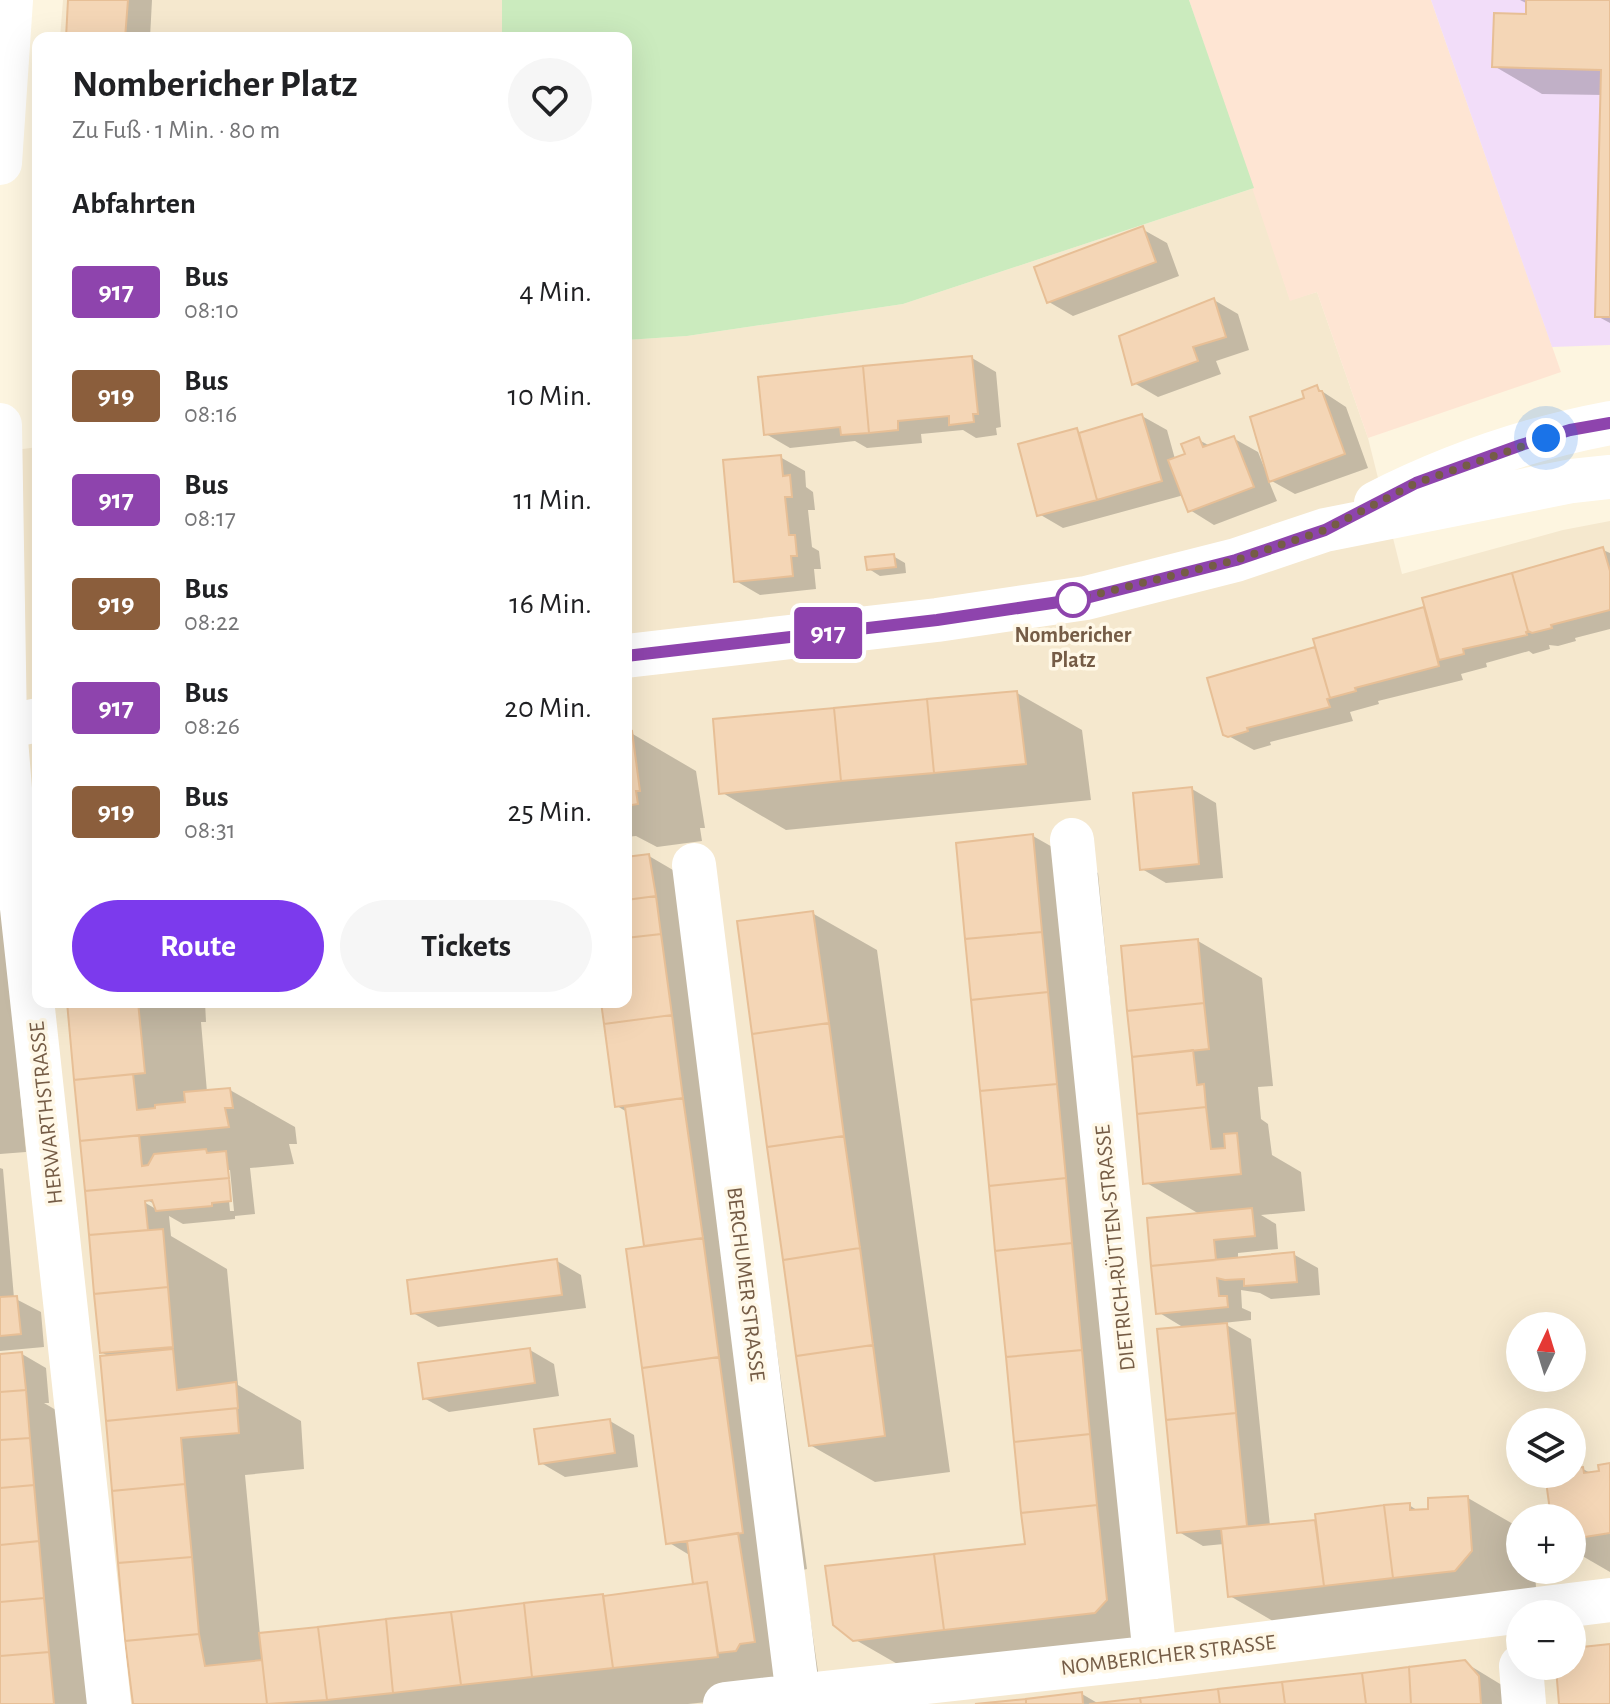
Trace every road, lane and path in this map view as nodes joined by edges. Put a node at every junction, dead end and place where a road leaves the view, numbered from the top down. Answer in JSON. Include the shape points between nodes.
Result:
{"nodes":[{"id":1,"x":11,"y":0,"type":"edge"},
{"id":2,"x":0,"y":163,"type":"edge"},
{"id":3,"x":1610,"y":423,"type":"edge"},
{"id":4,"x":0,"y":425,"type":"edge"},
{"id":5,"x":1610,"y":477,"type":"edge"},
{"id":6,"x":1325,"y":530,"type":"junction"},
{"id":7,"x":632,"y":655,"type":"edge"},
{"id":8,"x":14,"y":725,"type":"edge"},
{"id":9,"x":1072,"y":840,"type":"dead end"},
{"id":10,"x":694,"y":865,"type":"dead end"},
{"id":11,"x":32,"y":998,"type":"edge"},
{"id":12,"x":33,"y":1008,"type":"edge"},
{"id":13,"x":1610,"y":1600,"type":"edge"},
{"id":14,"x":1586,"y":1607,"type":"edge"},
{"id":15,"x":1506,"y":1627,"type":"edge"},
{"id":16,"x":1155,"y":1657,"type":"junction"},
{"id":17,"x":1522,"y":1680,"type":"edge"},
{"id":18,"x":798,"y":1700,"type":"edge"},
{"id":19,"x":109,"y":1704,"type":"edge"},
{"id":20,"x":725,"y":1704,"type":"edge"},
{"id":21,"x":1524,"y":1704,"type":"edge"}],
"edges":[{"from":1,"to":2,"type":"street"},
{"from":3,"to":6,"type":"street","via":[[1533,441],[1416,483]]},
{"from":4,"to":8,"type":"street","name":"HERWARTHSTRASSE"},
{"from":5,"to":6,"type":"street"},
{"from":6,"to":7,"type":"street","via":[[1236,560],[1086,598]]},
{"from":8,"to":11,"type":"street","name":"HERWARTHSTRASSE","via":[[15,842]]},
{"from":9,"to":16,"type":"street","name":"DIETRICH-RÜTTEN-STRASSE"},
{"from":10,"to":18,"type":"street","name":"BERCHUMER STRASSE"},
{"from":12,"to":19,"type":"street","name":"HERWARTHSTRASSE"},
{"from":13,"to":14,"type":"street","name":"NOMBERICHER STRASSE"},
{"from":15,"to":16,"type":"street","name":"NOMBERICHER STRASSE"},
{"from":16,"to":18,"type":"street","name":"NOMBERICHER STRASSE"},
{"from":17,"to":21,"type":"street"},
{"from":18,"to":20,"type":"street","name":"NOMBERICHER STRASSE"}]}
